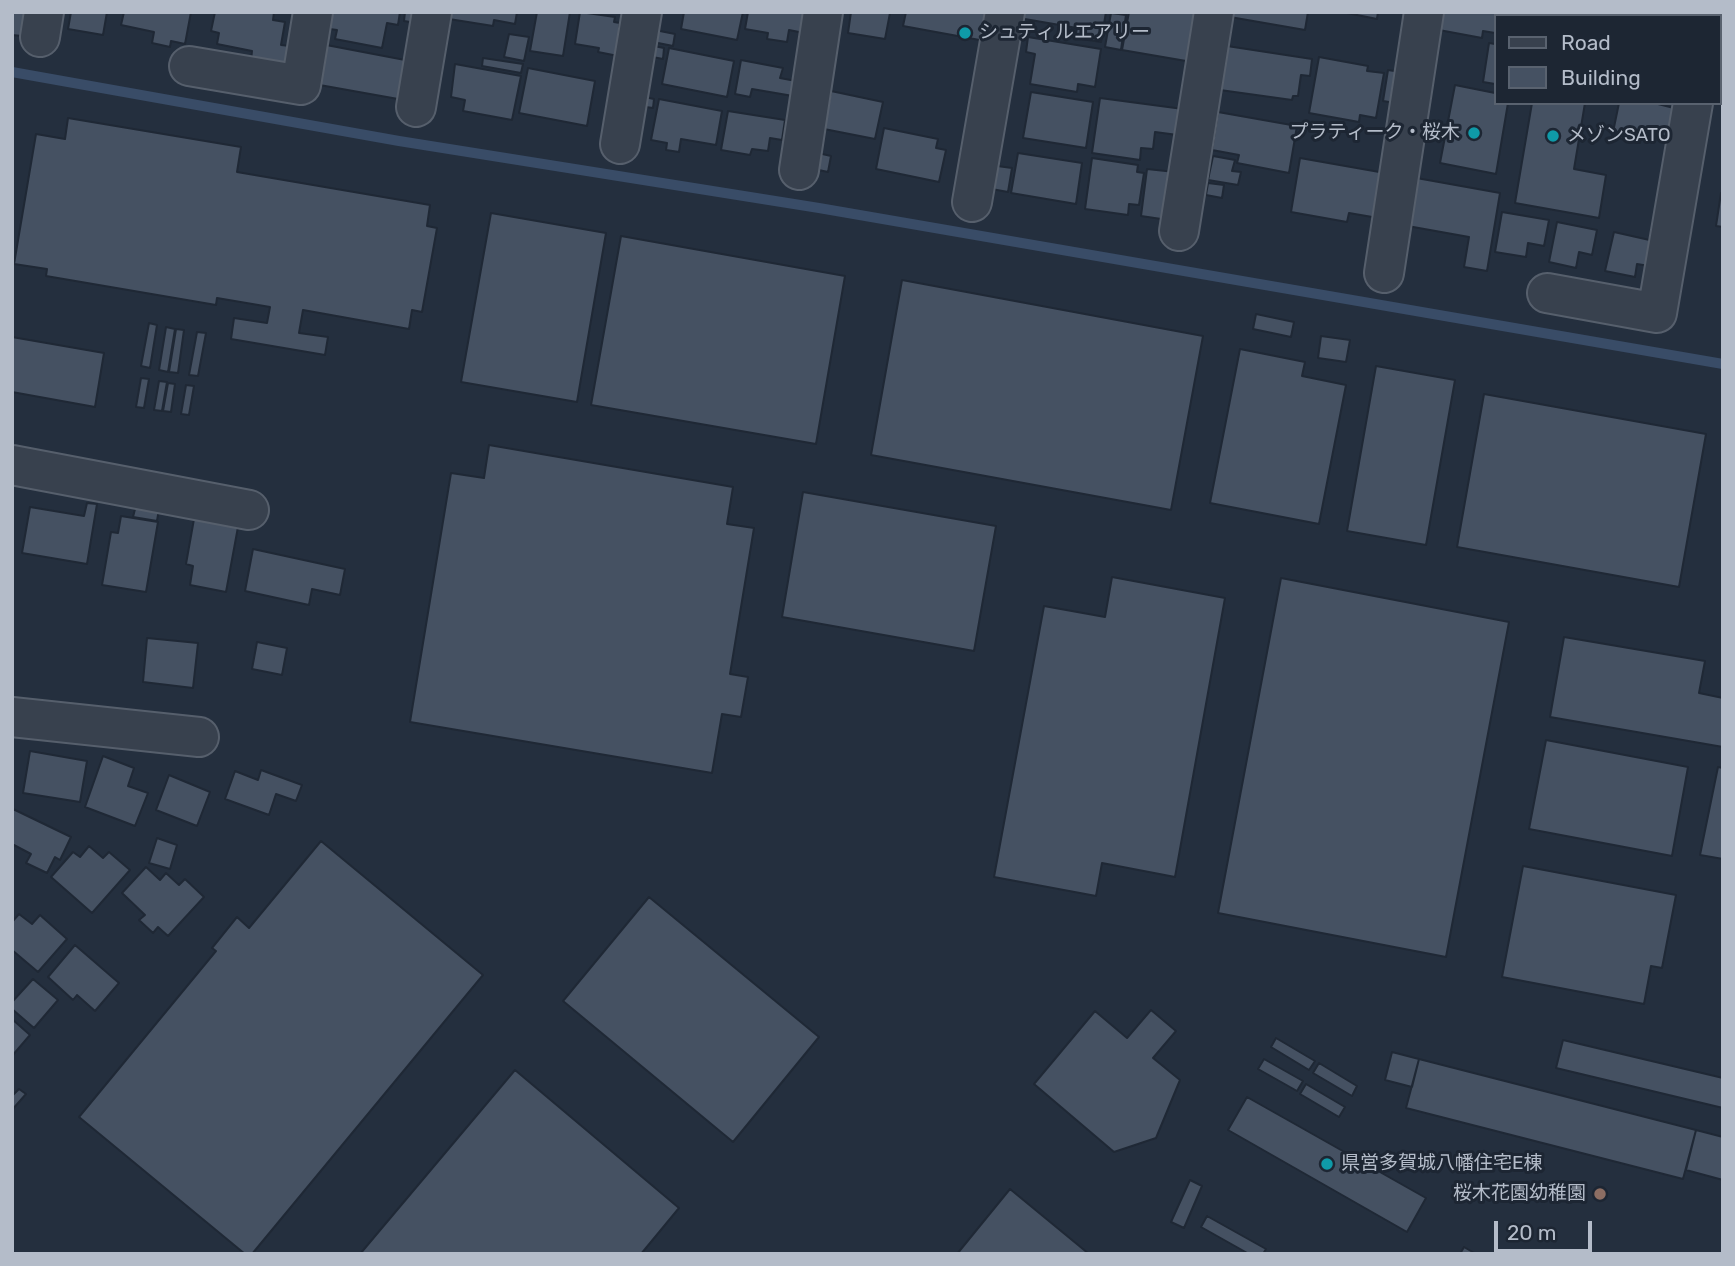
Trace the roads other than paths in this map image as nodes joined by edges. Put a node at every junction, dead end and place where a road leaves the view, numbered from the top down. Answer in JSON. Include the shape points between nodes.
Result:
{"nodes":[{"id":1,"x":313,"y":12,"type":"edge"},
{"id":2,"x":432,"y":12,"type":"edge"},
{"id":3,"x":642,"y":12,"type":"edge"},
{"id":4,"x":823,"y":12,"type":"edge"},
{"id":5,"x":1004,"y":12,"type":"edge"},
{"id":6,"x":1214,"y":12,"type":"edge"},
{"id":7,"x":1424,"y":12,"type":"edge"},
{"id":8,"x":189,"y":65,"type":"dead end"},
{"id":9,"x":1693,"y":105,"type":"edge"},
{"id":10,"x":416,"y":107,"type":"dead end"},
{"id":11,"x":620,"y":144,"type":"dead end"},
{"id":12,"x":799,"y":170,"type":"dead end"},
{"id":13,"x":972,"y":202,"type":"dead end"},
{"id":14,"x":1179,"y":231,"type":"dead end"},
{"id":15,"x":1384,"y":273,"type":"dead end"},
{"id":16,"x":1547,"y":293,"type":"dead end"},
{"id":17,"x":12,"y":465,"type":"edge"},
{"id":18,"x":249,"y":510,"type":"dead end"},
{"id":19,"x":12,"y":717,"type":"edge"},
{"id":20,"x":199,"y":737,"type":"dead end"}],
"edges":[{"from":1,"to":8,"type":"street","via":[[300,85]]},
{"from":2,"to":10,"type":"street"},
{"from":3,"to":11,"type":"street"},
{"from":4,"to":12,"type":"street"},
{"from":5,"to":13,"type":"street"},
{"from":6,"to":14,"type":"street"},
{"from":7,"to":15,"type":"street"},
{"from":9,"to":16,"type":"street","via":[[1657,313]]},
{"from":17,"to":18,"type":"street"},
{"from":19,"to":20,"type":"street"}]}
